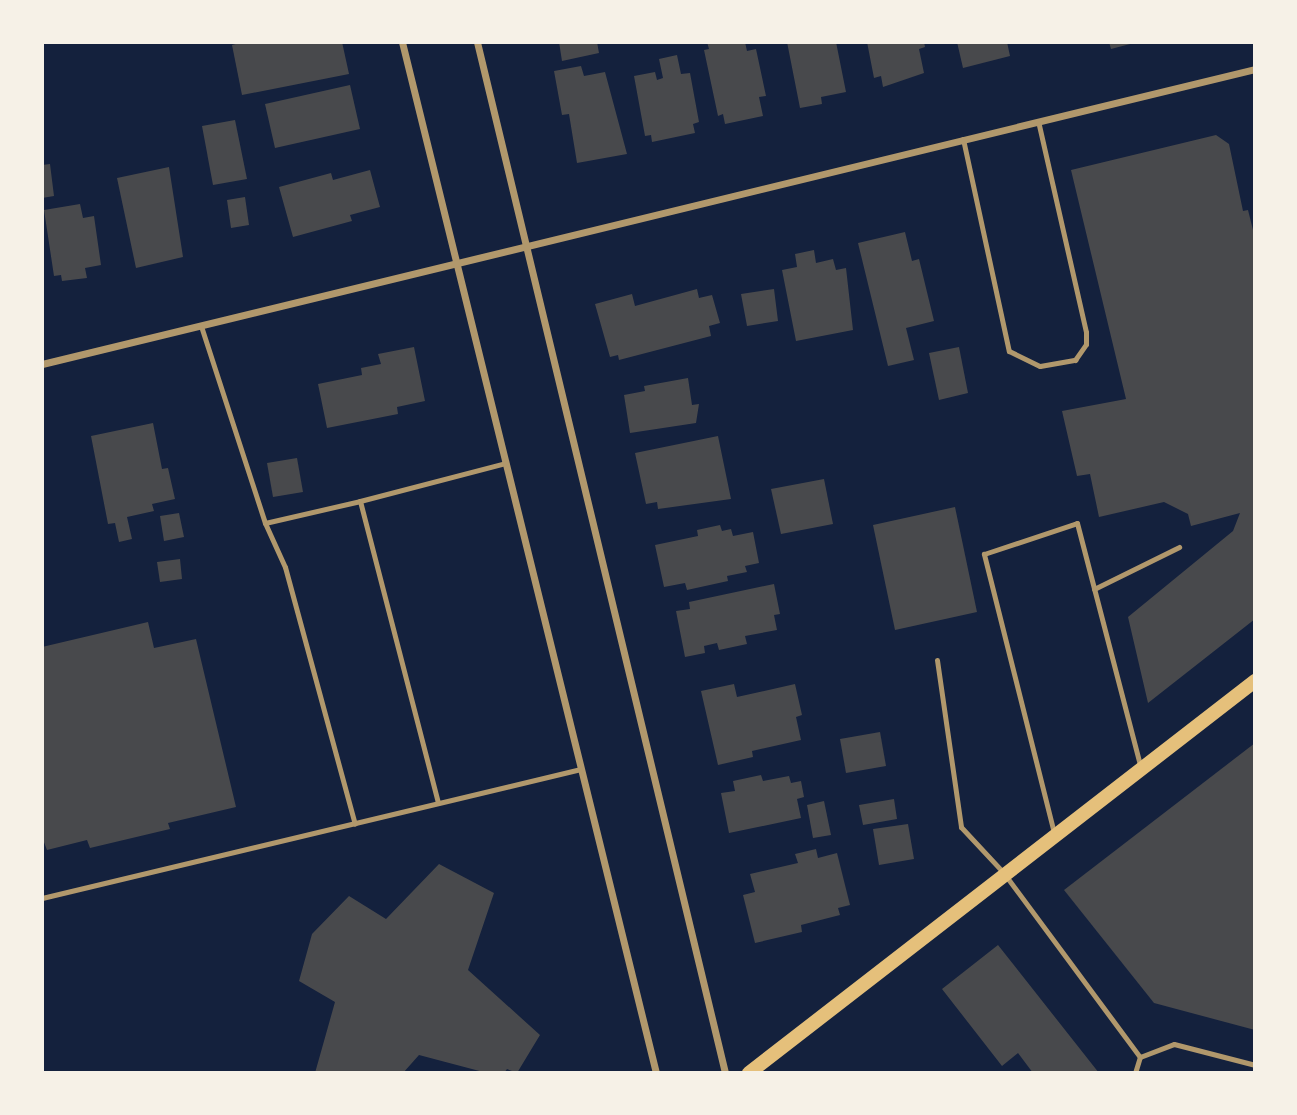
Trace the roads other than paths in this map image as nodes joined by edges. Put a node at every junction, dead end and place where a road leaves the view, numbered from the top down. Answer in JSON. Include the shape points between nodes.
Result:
{"nodes":[{"id":1,"x":402,"y":42,"type":"edge"},
{"id":2,"x":477,"y":42,"type":"edge"},
{"id":3,"x":1255,"y":69,"type":"edge"},
{"id":4,"x":1038,"y":121,"type":"junction"},
{"id":5,"x":963,"y":139,"type":"junction"},
{"id":6,"x":527,"y":246,"type":"junction"},
{"id":7,"x":459,"y":264,"type":"junction"},
{"id":8,"x":201,"y":326,"type":"junction"},
{"id":9,"x":42,"y":364,"type":"edge"},
{"id":10,"x":509,"y":463,"type":"junction"},
{"id":11,"x":360,"y":501,"type":"junction"},
{"id":12,"x":265,"y":523,"type":"junction"},
{"id":13,"x":1179,"y":547,"type":"dead end"},
{"id":14,"x":1094,"y":589,"type":"junction"},
{"id":15,"x":937,"y":660,"type":"dead end"},
{"id":16,"x":1255,"y":681,"type":"edge"},
{"id":17,"x":1141,"y":768,"type":"junction"},
{"id":18,"x":581,"y":769,"type":"junction"},
{"id":19,"x":439,"y":803,"type":"junction"},
{"id":20,"x":355,"y":824,"type":"junction"},
{"id":21,"x":1054,"y":833,"type":"junction"},
{"id":22,"x":1003,"y":872,"type":"junction"},
{"id":23,"x":42,"y":898,"type":"edge"},
{"id":24,"x":1140,"y":1057,"type":"junction"},
{"id":25,"x":1255,"y":1065,"type":"edge"},
{"id":26,"x":656,"y":1073,"type":"edge"},
{"id":27,"x":724,"y":1073,"type":"edge"},
{"id":28,"x":749,"y":1073,"type":"edge"},
{"id":29,"x":1135,"y":1073,"type":"edge"}],
"edges":[{"from":1,"to":7,"type":"street"},
{"from":2,"to":6,"type":"street"},
{"from":3,"to":4,"type":"street"},
{"from":4,"to":5,"type":"street"},
{"from":4,"to":5,"type":"lane","via":[[1086,332],[1086,344],[1074,360],[1040,366],[1009,351]]},
{"from":5,"to":6,"type":"street"},
{"from":6,"to":7,"type":"street"},
{"from":6,"to":27,"type":"street"},
{"from":7,"to":8,"type":"street"},
{"from":7,"to":10,"type":"street"},
{"from":8,"to":9,"type":"street"},
{"from":8,"to":12,"type":"lane"},
{"from":10,"to":11,"type":"lane"},
{"from":10,"to":18,"type":"street"},
{"from":11,"to":12,"type":"lane"},
{"from":11,"to":19,"type":"lane"},
{"from":12,"to":20,"type":"lane","via":[[285,567]]},
{"from":13,"to":14,"type":"lane"},
{"from":14,"to":17,"type":"lane"},
{"from":14,"to":21,"type":"lane","via":[[1076,523],[984,554]]},
{"from":15,"to":22,"type":"lane","via":[[961,827]]},
{"from":16,"to":17,"type":"main road"},
{"from":17,"to":21,"type":"main road"},
{"from":18,"to":19,"type":"lane"},
{"from":18,"to":26,"type":"street"},
{"from":19,"to":20,"type":"lane"},
{"from":20,"to":23,"type":"lane"},
{"from":21,"to":22,"type":"main road"},
{"from":22,"to":24,"type":"lane"},
{"from":22,"to":28,"type":"main road"},
{"from":24,"to":25,"type":"lane","via":[[1174,1044]]},
{"from":24,"to":29,"type":"lane"}]}
